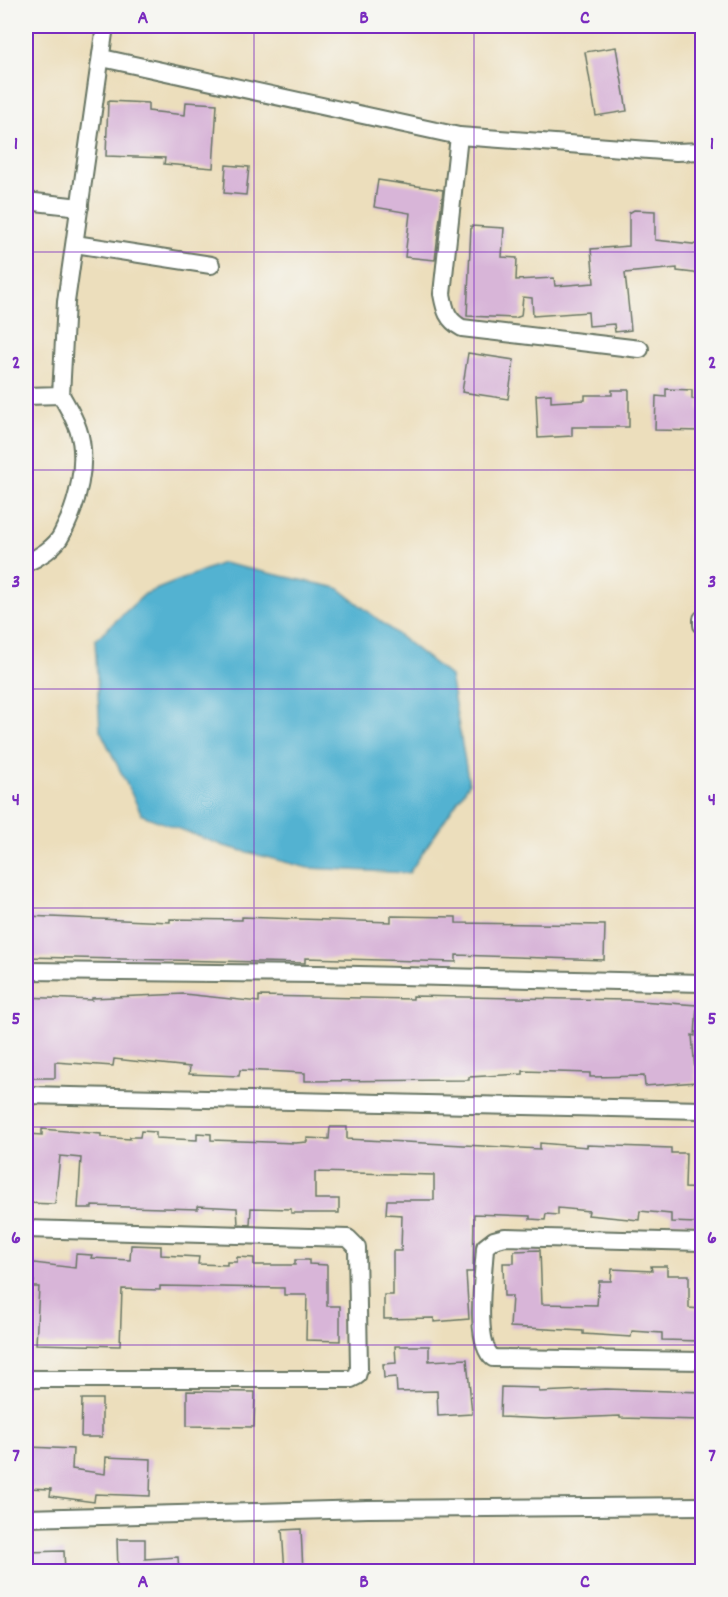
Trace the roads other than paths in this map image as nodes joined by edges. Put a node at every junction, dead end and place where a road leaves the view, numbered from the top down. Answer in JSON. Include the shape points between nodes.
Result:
{"nodes":[{"id":1,"x":105,"y":26,"type":"edge"},
{"id":2,"x":102,"y":58,"type":"junction"},
{"id":3,"x":459,"y":136,"type":"junction"},
{"id":4,"x":702,"y":151,"type":"edge"},
{"id":5,"x":26,"y":201,"type":"edge"},
{"id":6,"x":80,"y":207,"type":"junction"},
{"id":7,"x":75,"y":244,"type":"junction"},
{"id":8,"x":211,"y":264,"type":"dead end"},
{"id":9,"x":640,"y":349,"type":"dead end"},
{"id":10,"x":62,"y":395,"type":"junction"},
{"id":11,"x":26,"y":396,"type":"edge"},
{"id":12,"x":26,"y":563,"type":"edge"},
{"id":13,"x":702,"y":619,"type":"edge"},
{"id":14,"x":702,"y":625,"type":"edge"},
{"id":15,"x":26,"y":971,"type":"edge"},
{"id":16,"x":702,"y":983,"type":"edge"},
{"id":17,"x":26,"y":1095,"type":"edge"},
{"id":18,"x":702,"y":1110,"type":"edge"},
{"id":19,"x":26,"y":1229,"type":"edge"},
{"id":20,"x":702,"y":1242,"type":"edge"},
{"id":21,"x":702,"y":1361,"type":"edge"},
{"id":22,"x":26,"y":1379,"type":"edge"},
{"id":23,"x":702,"y":1506,"type":"edge"},
{"id":24,"x":26,"y":1518,"type":"edge"}],
"edges":[{"from":1,"to":2,"type":"street"},
{"from":2,"to":3,"type":"street"},
{"from":2,"to":6,"type":"street"},
{"from":3,"to":4,"type":"street"},
{"from":3,"to":9,"type":"street","via":[[442,294],[445,312],[452,323],[462,328]]},
{"from":5,"to":6,"type":"street"},
{"from":6,"to":7,"type":"street"},
{"from":7,"to":8,"type":"street"},
{"from":7,"to":10,"type":"street","via":[[66,302]]},
{"from":10,"to":11,"type":"street"},
{"from":10,"to":12,"type":"street","via":[[78,429],[81,474],[62,536]]},
{"from":13,"to":14,"type":"street"},
{"from":15,"to":16,"type":"street"},
{"from":17,"to":18,"type":"street"},
{"from":19,"to":22,"type":"street","via":[[348,1238],[357,1247],[359,1369],[351,1379]]},
{"from":20,"to":21,"type":"street","via":[[505,1237],[495,1240],[485,1247],[482,1339],[487,1354],[493,1358]]},
{"from":23,"to":24,"type":"street"}]}
